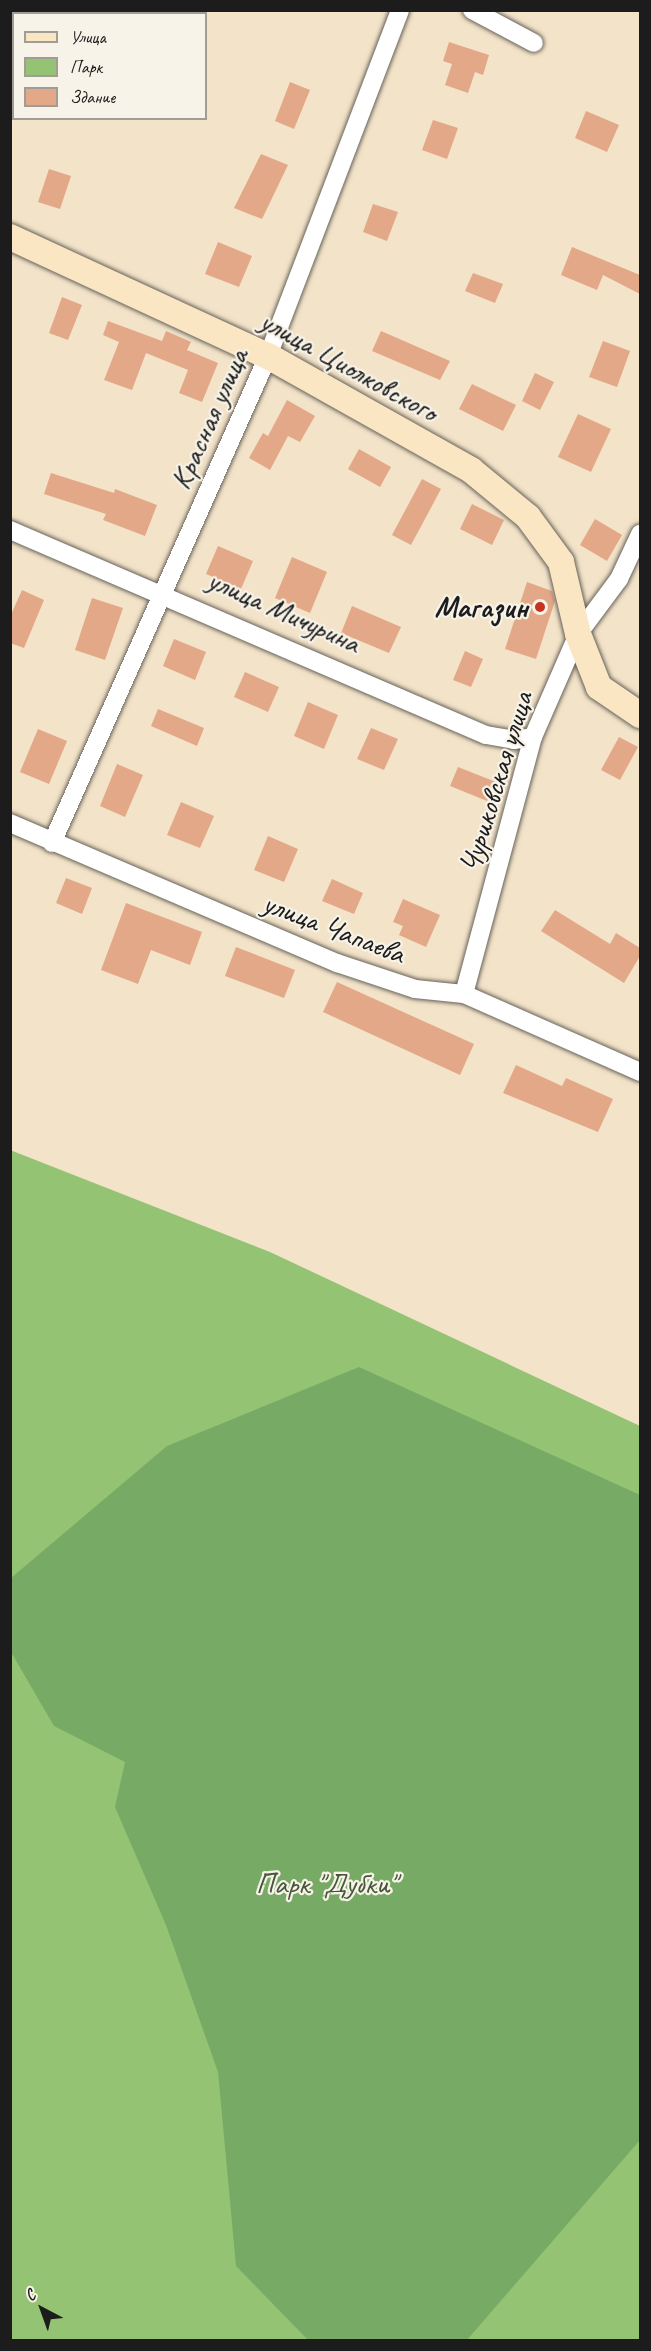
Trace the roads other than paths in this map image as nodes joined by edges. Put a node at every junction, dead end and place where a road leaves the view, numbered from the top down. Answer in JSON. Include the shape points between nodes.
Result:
{"nodes":[{"id":1,"x":400,"y":10,"type":"edge"},
{"id":2,"x":472,"y":10,"type":"edge"},
{"id":3,"x":534,"y":43,"type":"dead end"},
{"id":4,"x":10,"y":237,"type":"edge"},
{"id":5,"x":268,"y":356,"type":"junction"},
{"id":6,"x":10,"y":530,"type":"edge"},
{"id":7,"x":640,"y":534,"type":"edge"},
{"id":8,"x":164,"y":594,"type":"junction"},
{"id":9,"x":578,"y":634,"type":"junction"},
{"id":10,"x":640,"y":715,"type":"edge"},
{"id":11,"x":534,"y":737,"type":"junction"},
{"id":12,"x":10,"y":823,"type":"edge"},
{"id":13,"x":52,"y":843,"type":"junction"},
{"id":14,"x":464,"y":994,"type":"junction"},
{"id":15,"x":640,"y":1072,"type":"edge"}],
"edges":[{"from":1,"to":5,"type":"street","name":"Красная улица"},
{"from":2,"to":3,"type":"street"},
{"from":4,"to":5,"type":"street","name":"улица Циолковского"},
{"from":5,"to":8,"type":"street","name":"Красная улица"},
{"from":5,"to":9,"type":"street","name":"улица Циолковского","via":[[471,471],[528,517],[561,562]]},
{"from":6,"to":8,"type":"street","name":"улица Мичурина"},
{"from":7,"to":9,"type":"street","name":"Чуриковская улица","via":[[619,579]]},
{"from":8,"to":11,"type":"street","name":"улица Мичурина","via":[[486,735],[514,740]]},
{"from":8,"to":13,"type":"street","name":"Красная улица"},
{"from":9,"to":10,"type":"street","via":[[598,687]]},
{"from":9,"to":11,"type":"street","name":"Чуриковская улица"},
{"from":11,"to":14,"type":"street","name":"Чуриковская улица"},
{"from":12,"to":13,"type":"street","name":"улица Чапаева"},
{"from":13,"to":14,"type":"street","name":"улица Чапаева","via":[[337,963],[415,989]]},
{"from":14,"to":15,"type":"street","name":"улица Чапаева"}]}
